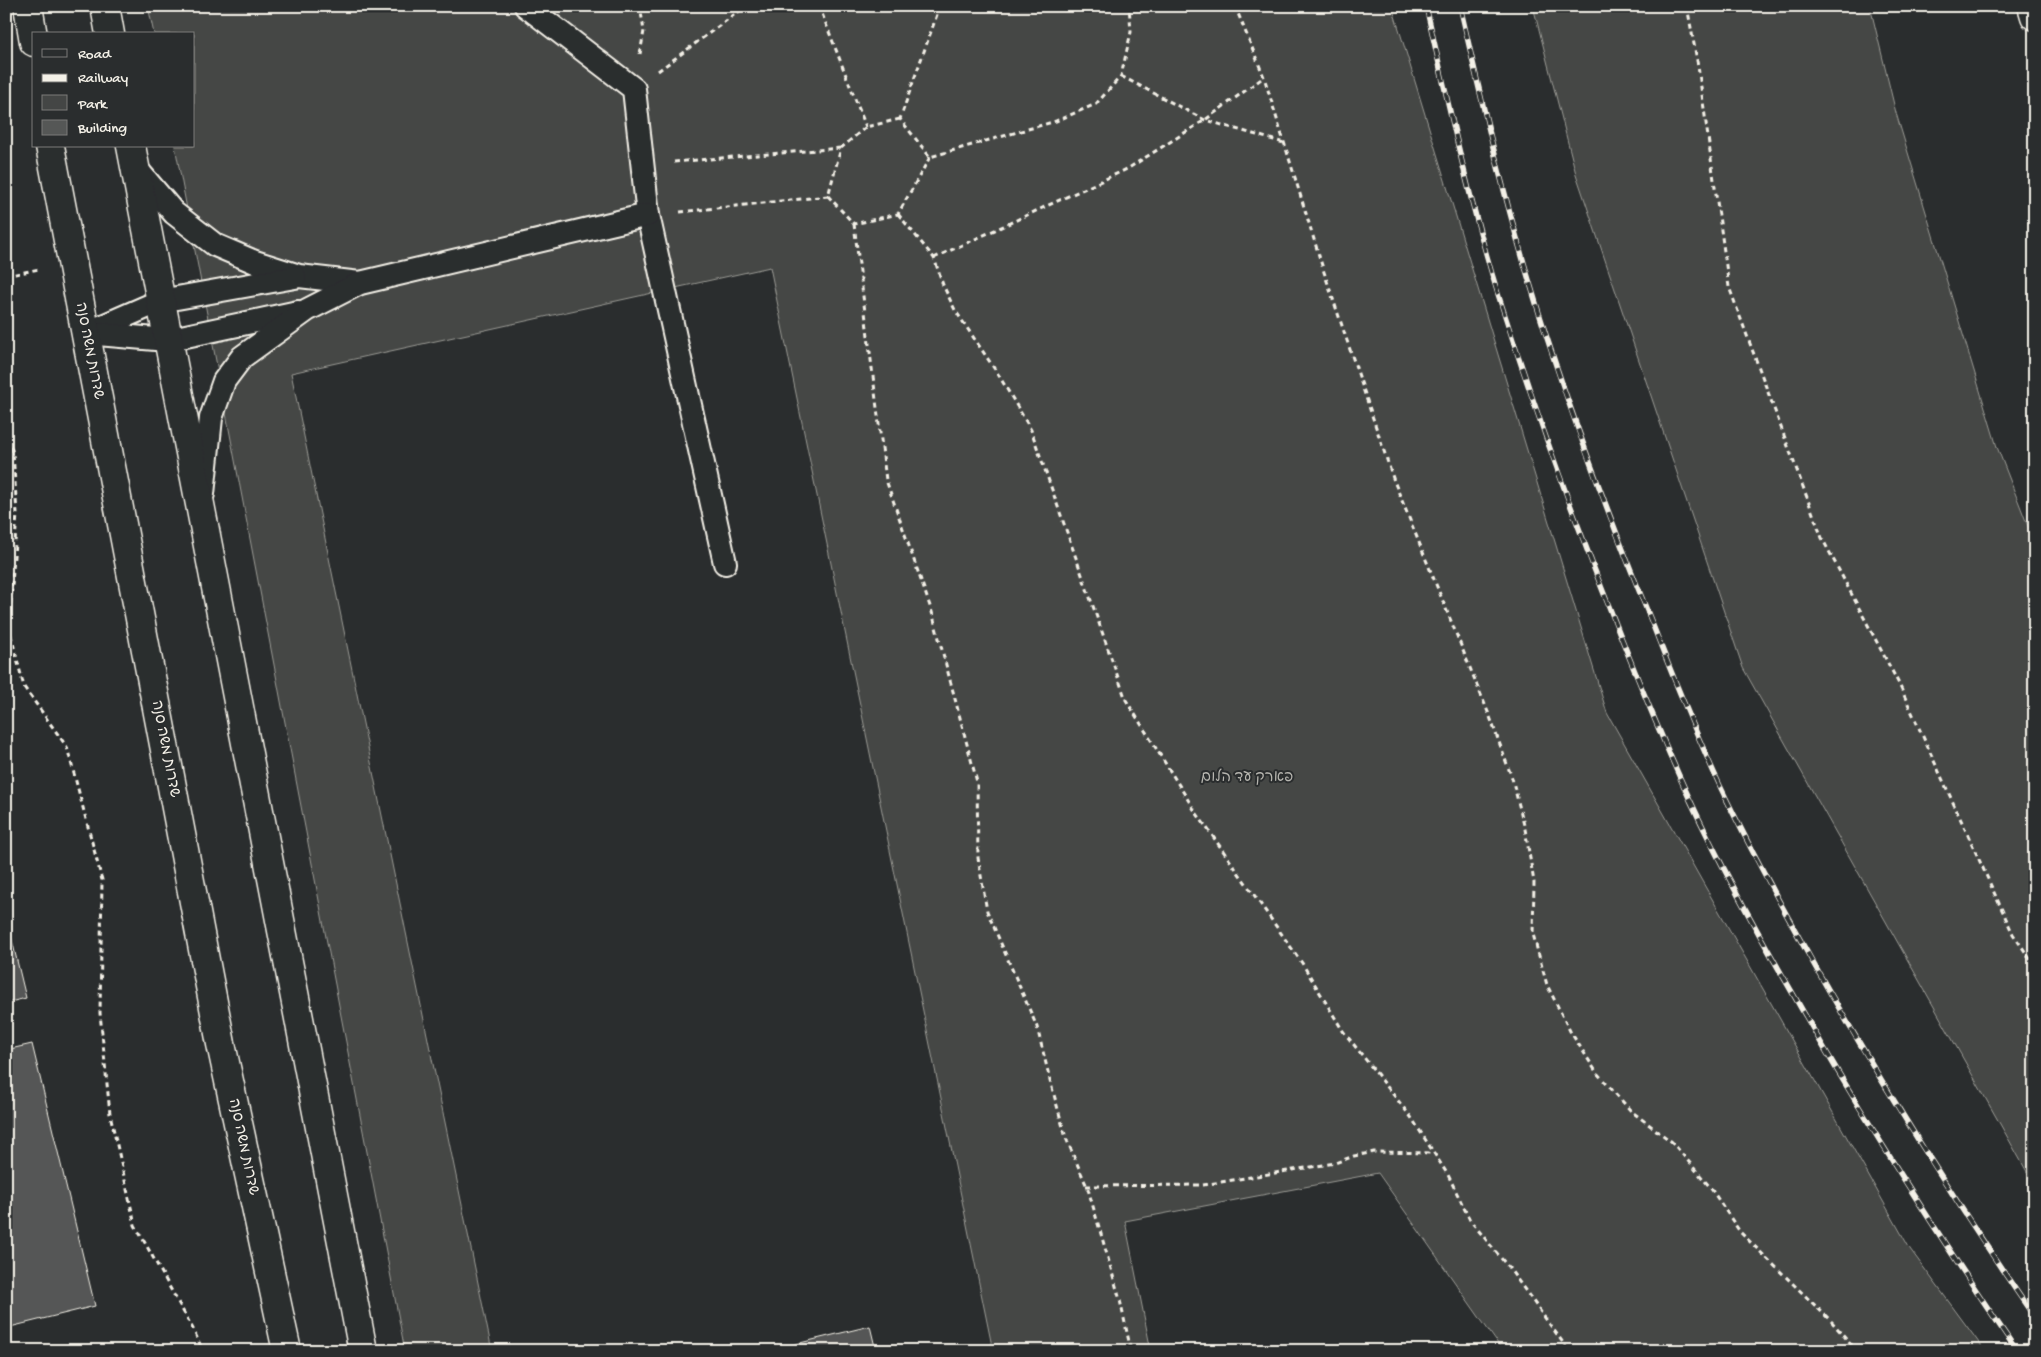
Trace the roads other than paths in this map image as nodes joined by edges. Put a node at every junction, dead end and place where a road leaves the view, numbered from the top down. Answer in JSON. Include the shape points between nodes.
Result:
{"nodes":[{"id":1,"x":28,"y":6,"type":"edge"},
{"id":2,"x":105,"y":6,"type":"edge"},
{"id":3,"x":526,"y":6,"type":"edge"},
{"id":4,"x":2032,"y":6,"type":"edge"},
{"id":5,"x":2035,"y":16,"type":"edge"},
{"id":6,"x":32,"y":32,"type":"edge"},
{"id":7,"x":110,"y":32,"type":"edge"},
{"id":8,"x":50,"y":148,"type":"edge"},
{"id":9,"x":133,"y":157,"type":"edge"},
{"id":10,"x":648,"y":216,"type":"junction"},
{"id":11,"x":299,"y":276,"type":"junction"},
{"id":12,"x":360,"y":283,"type":"junction"},
{"id":13,"x":160,"y":301,"type":"junction"},
{"id":14,"x":307,"y":310,"type":"junction"},
{"id":15,"x":86,"y":334,"type":"junction"},
{"id":16,"x":167,"y":340,"type":"junction"},
{"id":17,"x":201,"y":512,"type":"junction"},
{"id":18,"x":725,"y":563,"type":"dead end"},
{"id":19,"x":287,"y":1351,"type":"edge"},
{"id":20,"x":363,"y":1351,"type":"edge"}],
"edges":[{"from":1,"to":6,"type":"main road"},
{"from":2,"to":7,"type":"main road"},
{"from":3,"to":10,"type":"lane","via":[[634,89]]},
{"from":4,"to":5,"type":"main road"},
{"from":8,"to":15,"type":"main road","name":"שדרות משה סנה"},
{"from":9,"to":11,"type":"lane","via":[[174,213],[215,245]]},
{"from":9,"to":13,"type":"main road"},
{"from":10,"to":12,"type":"lane"},
{"from":10,"to":18,"type":"lane"},
{"from":11,"to":12,"type":"lane"},
{"from":11,"to":13,"type":"lane"},
{"from":12,"to":14,"type":"lane"},
{"from":13,"to":15,"type":"lane"},
{"from":13,"to":16,"type":"main road"},
{"from":14,"to":16,"type":"lane"},
{"from":14,"to":17,"type":"lane","via":[[242,357],[224,381],[211,418]]},
{"from":15,"to":16,"type":"lane"},
{"from":15,"to":19,"type":"main road","name":"שדרות משה סנה","via":[[221,1044]]},
{"from":16,"to":17,"type":"main road"},
{"from":17,"to":20,"type":"main road"}]}
